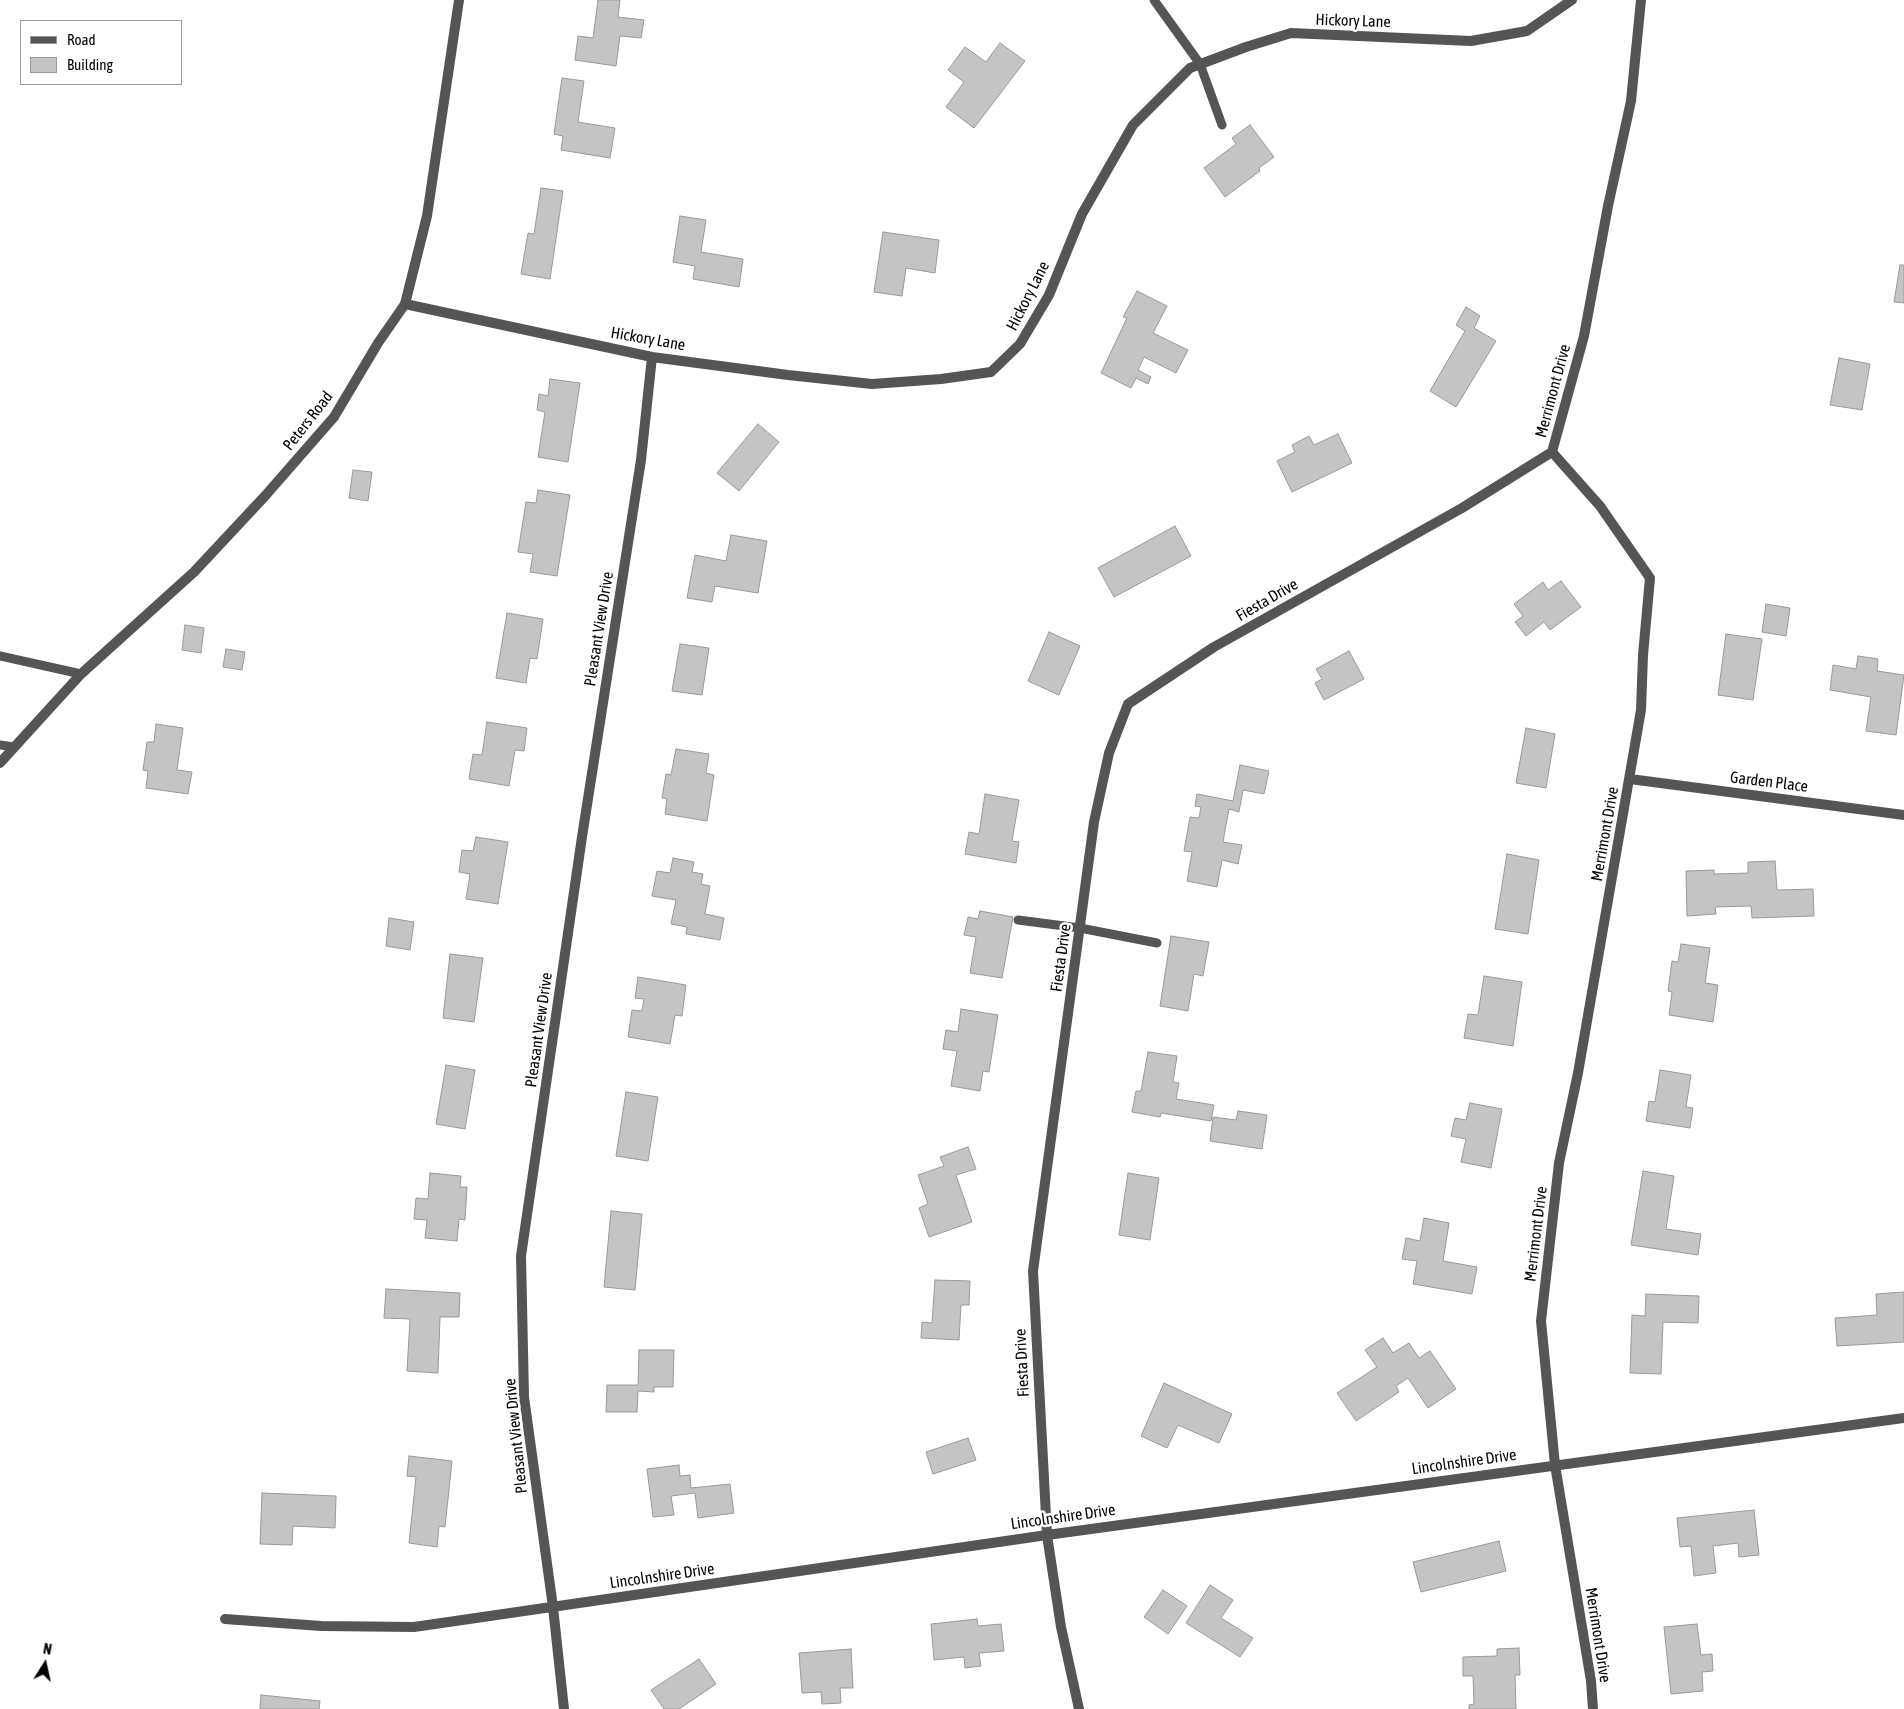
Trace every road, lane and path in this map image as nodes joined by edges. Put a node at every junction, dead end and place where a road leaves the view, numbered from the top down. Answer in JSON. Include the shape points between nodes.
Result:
{"nodes":[{"id":1,"x":459,"y":0,"type":"edge"},
{"id":2,"x":1154,"y":0,"type":"edge"},
{"id":3,"x":1572,"y":0,"type":"edge"},
{"id":4,"x":1641,"y":0,"type":"edge"},
{"id":5,"x":1200,"y":64,"type":"junction"},
{"id":6,"x":1222,"y":125,"type":"dead end"},
{"id":7,"x":405,"y":304,"type":"junction"},
{"id":8,"x":652,"y":357,"type":"junction"},
{"id":9,"x":1552,"y":452,"type":"junction"},
{"id":10,"x":0,"y":656,"type":"edge"},
{"id":11,"x":81,"y":674,"type":"junction"},
{"id":12,"x":0,"y":745,"type":"edge"},
{"id":13,"x":14,"y":747,"type":"junction"},
{"id":14,"x":0,"y":762,"type":"edge"},
{"id":15,"x":1630,"y":779,"type":"junction"},
{"id":16,"x":1904,"y":815,"type":"edge"},
{"id":17,"x":1018,"y":920,"type":"dead end"},
{"id":18,"x":1080,"y":928,"type":"junction"},
{"id":19,"x":1157,"y":942,"type":"dead end"},
{"id":20,"x":1904,"y":1418,"type":"edge"},
{"id":21,"x":1555,"y":1465,"type":"junction"},
{"id":22,"x":1047,"y":1535,"type":"junction"},
{"id":23,"x":553,"y":1607,"type":"junction"},
{"id":24,"x":225,"y":1619,"type":"dead end"},
{"id":25,"x":564,"y":1709,"type":"edge"},
{"id":26,"x":1079,"y":1709,"type":"edge"},
{"id":27,"x":1593,"y":1709,"type":"edge"}],
"edges":[{"from":1,"to":7,"type":"street","name":"Peters Road","via":[[426,216]]},
{"from":2,"to":5,"type":"lane"},
{"from":3,"to":5,"type":"street","name":"Hickory Lane","via":[[1527,31],[1471,41],[1291,34],[1246,46]]},
{"from":4,"to":9,"type":"street","name":"Merrimont Drive","via":[[1631,102],[1584,336]]},
{"from":5,"to":6,"type":"lane"},
{"from":5,"to":8,"type":"street","name":"Hickory Lane","via":[[1190,68],[1133,126],[1082,214],[1049,295],[1020,344],[991,372],[872,384]]},
{"from":7,"to":8,"type":"street","name":"Hickory Lane"},
{"from":7,"to":11,"type":"street","name":"Peters Road","via":[[334,417],[265,496],[194,572]]},
{"from":8,"to":23,"type":"street","name":"Pleasant View Drive","via":[[641,460],[582,837],[522,1256],[524,1397]]},
{"from":9,"to":15,"type":"street","name":"Merrimont Drive","via":[[1600,506],[1650,578],[1641,710]]},
{"from":9,"to":18,"type":"street","name":"Fiesta Drive","via":[[1462,508],[1214,647],[1128,704],[1109,753],[1094,822]]},
{"from":10,"to":11,"type":"lane"},
{"from":11,"to":13,"type":"street","name":"Peters Road"},
{"from":12,"to":13,"type":"lane"},
{"from":13,"to":14,"type":"street","name":"Peters Road"},
{"from":15,"to":16,"type":"street","name":"Garden Place"},
{"from":15,"to":21,"type":"street","name":"Merrimont Drive","via":[[1560,1163],[1540,1322]]},
{"from":17,"to":18,"type":"lane"},
{"from":18,"to":19,"type":"lane"},
{"from":18,"to":22,"type":"street","name":"Fiesta Drive","via":[[1033,1271]]},
{"from":20,"to":21,"type":"street","name":"Lincolnshire Drive"},
{"from":21,"to":22,"type":"street","name":"Lincolnshire Drive"},
{"from":21,"to":27,"type":"street","name":"Merrimont Drive","via":[[1592,1682]]},
{"from":22,"to":23,"type":"street","name":"Lincolnshire Drive"},
{"from":22,"to":26,"type":"street","name":"Fiesta Drive","via":[[1061,1627]]},
{"from":23,"to":24,"type":"street","name":"Lincolnshire Drive","via":[[414,1627],[321,1626]]},
{"from":23,"to":25,"type":"street","name":"Pleasant View Drive"}]}
